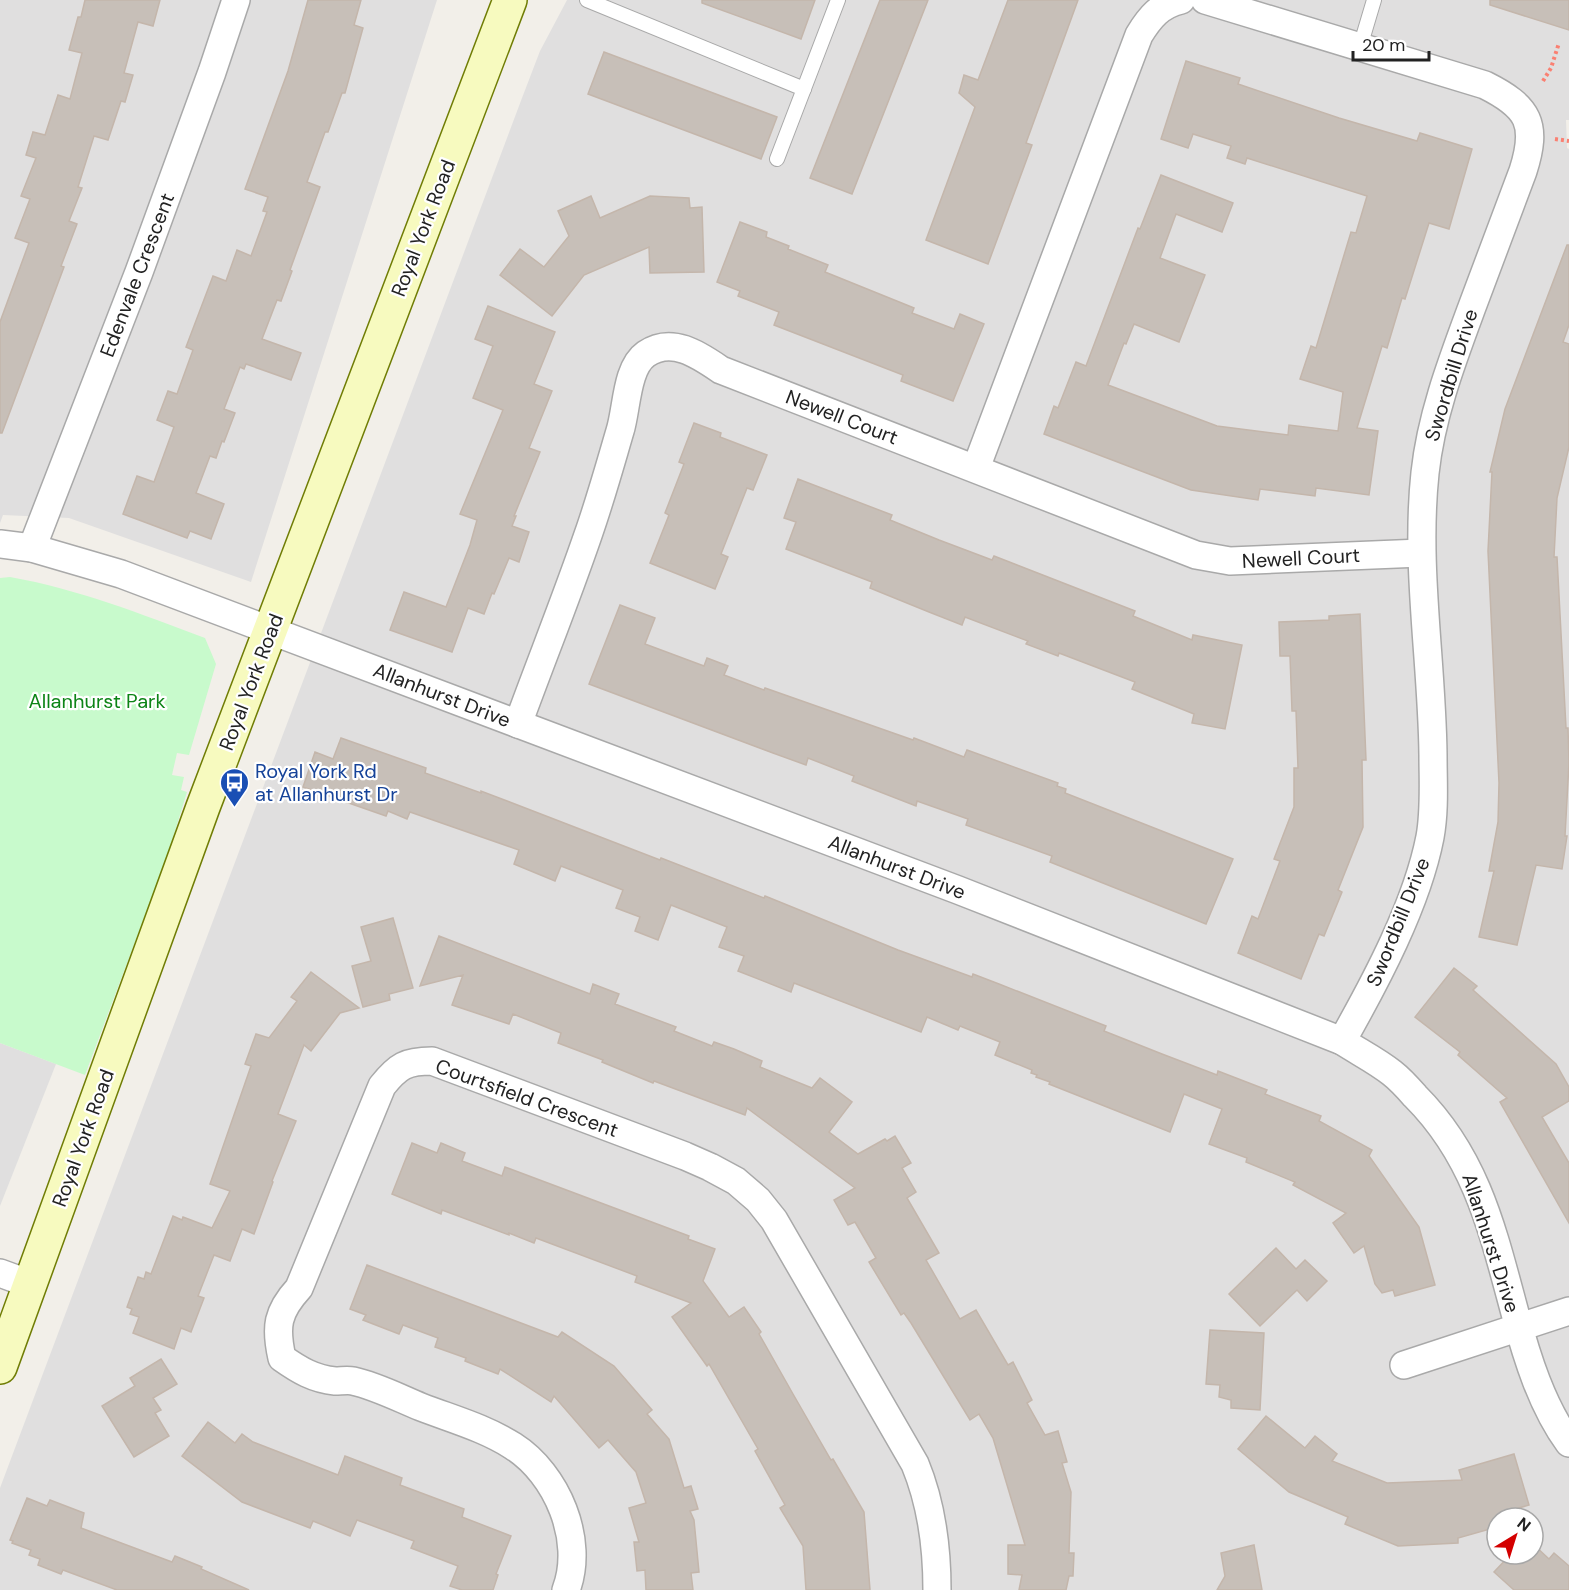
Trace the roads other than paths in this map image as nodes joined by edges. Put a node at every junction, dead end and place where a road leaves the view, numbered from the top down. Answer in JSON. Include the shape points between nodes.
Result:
{"nodes":[{"id":1,"x":236,"y":0,"type":"edge"},
{"id":2,"x":510,"y":0,"type":"edge"},
{"id":3,"x":587,"y":0,"type":"edge"},
{"id":4,"x":838,"y":0,"type":"edge"},
{"id":5,"x":1181,"y":0,"type":"edge"},
{"id":6,"x":1205,"y":0,"type":"edge"},
{"id":7,"x":1374,"y":0,"type":"edge"},
{"id":8,"x":1360,"y":47,"type":"junction"},
{"id":9,"x":804,"y":89,"type":"junction"},
{"id":10,"x":777,"y":159,"type":"dead end"},
{"id":11,"x":976,"y":468,"type":"junction"},
{"id":12,"x":0,"y":544,"type":"edge"},
{"id":13,"x":32,"y":548,"type":"junction"},
{"id":14,"x":1420,"y":553,"type":"junction"},
{"id":15,"x":271,"y":630,"type":"junction"},
{"id":16,"x":518,"y":724,"type":"junction"},
{"id":17,"x":1342,"y":1041,"type":"junction"},
{"id":18,"x":15,"y":1279,"type":"edge"},
{"id":19,"x":1569,"y":1311,"type":"edge"},
{"id":20,"x":1520,"y":1329,"type":"junction"},
{"id":21,"x":1404,"y":1365,"type":"dead end"},
{"id":22,"x":0,"y":1367,"type":"edge"},
{"id":23,"x":1569,"y":1443,"type":"edge"},
{"id":24,"x":566,"y":1590,"type":"edge"},
{"id":25,"x":937,"y":1590,"type":"edge"}],
"edges":[{"from":1,"to":13,"type":"street","name":"Edenvale Crescent","via":[[143,261]]},
{"from":2,"to":15,"type":"main road","name":"Royal York Road"},
{"from":3,"to":9,"type":"lane"},
{"from":4,"to":9,"type":"lane"},
{"from":5,"to":11,"type":"street","via":[[1168,3],[1151,16],[1139,35]]},
{"from":6,"to":8,"type":"street","name":"Swordbill Drive"},
{"from":7,"to":8,"type":"lane"},
{"from":8,"to":14,"type":"street","name":"Swordbill Drive","via":[[1485,85],[1507,96],[1520,108],[1531,136],[1523,171],[1464,328],[1433,425]]},
{"from":9,"to":10,"type":"lane"},
{"from":11,"to":14,"type":"street","name":"Newell Court","via":[[1196,555],[1230,561]]},
{"from":11,"to":16,"type":"street","name":"Newell Court","via":[[721,370],[679,347],[660,347],[645,354],[631,377],[622,424],[589,533]]},
{"from":12,"to":13,"type":"street","name":"Allanhurst Drive"},
{"from":13,"to":15,"type":"street","name":"Allanhurst Drive","via":[[121,574]]},
{"from":14,"to":17,"type":"street","name":"Swordbill Drive","via":[[1433,729],[1430,836],[1392,945]]},
{"from":15,"to":16,"type":"street","name":"Allanhurst Drive"},
{"from":15,"to":18,"type":"main road","name":"Royal York Road"},
{"from":16,"to":17,"type":"street","name":"Allanhurst Drive","via":[[958,890]]},
{"from":17,"to":20,"type":"street","name":"Allanhurst Drive","via":[[1393,1074],[1429,1110],[1455,1144],[1488,1219]]},
{"from":18,"to":22,"type":"main road","name":"Royal York Road"},
{"from":19,"to":20,"type":"street"},
{"from":20,"to":21,"type":"street"},
{"from":20,"to":23,"type":"street","name":"Allanhurst Drive","via":[[1546,1403]]},
{"from":24,"to":25,"type":"street","name":"Courtsfield Crescent","via":[[572,1555],[564,1510],[537,1466],[515,1447],[489,1433],[352,1380],[319,1378],[299,1371],[282,1358],[280,1316],[299,1288],[382,1086],[395,1070],[413,1061],[432,1061],[685,1156],[736,1181],[758,1200],[774,1220],[915,1464],[931,1512]]}]}
